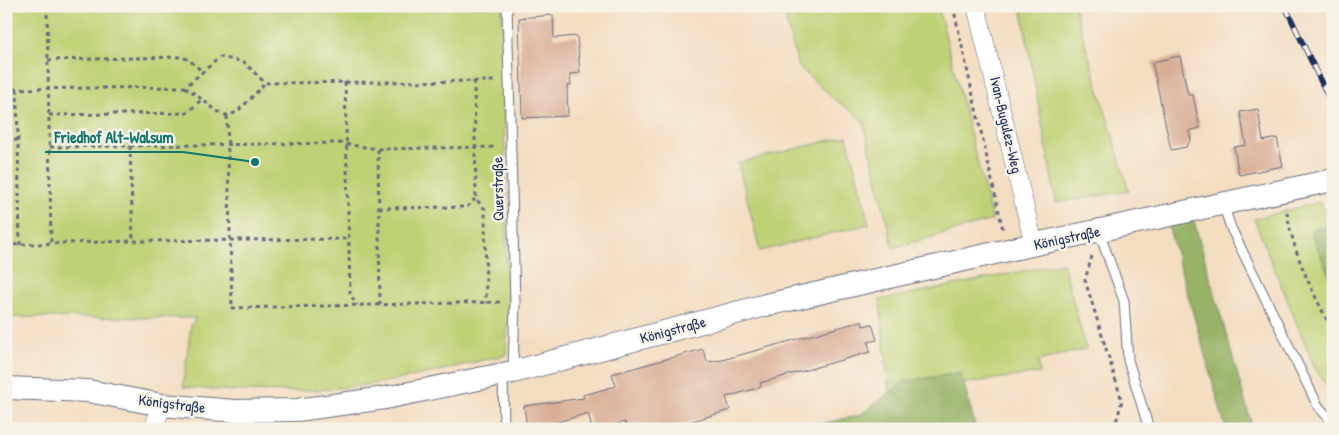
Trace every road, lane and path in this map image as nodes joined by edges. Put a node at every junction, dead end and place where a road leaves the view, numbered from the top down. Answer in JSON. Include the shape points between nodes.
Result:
{"nodes":[{"id":1,"x":47,"y":6,"type":"edge"},
{"id":2,"x":507,"y":6,"type":"edge"},
{"id":3,"x":953,"y":6,"type":"edge"},
{"id":4,"x":976,"y":6,"type":"edge"},
{"id":5,"x":48,"y":60,"type":"junction"},
{"id":6,"x":204,"y":73,"type":"junction"},
{"id":7,"x":474,"y":81,"type":"junction"},
{"id":8,"x":509,"y":81,"type":"junction"},
{"id":9,"x":345,"y":82,"type":"junction"},
{"id":10,"x":265,"y":83,"type":"junction"},
{"id":11,"x":185,"y":87,"type":"junction"},
{"id":12,"x":17,"y":88,"type":"junction"},
{"id":13,"x":49,"y":88,"type":"junction"},
{"id":14,"x":6,"y":89,"type":"edge"},
{"id":15,"x":202,"y":99,"type":"junction"},
{"id":16,"x":50,"y":115,"type":"junction"},
{"id":17,"x":227,"y":116,"type":"junction"},
{"id":18,"x":6,"y":140,"type":"edge"},
{"id":19,"x":18,"y":140,"type":"junction"},
{"id":20,"x":228,"y":145,"type":"junction"},
{"id":21,"x":345,"y":145,"type":"junction"},
{"id":22,"x":130,"y":146,"type":"junction"},
{"id":23,"x":50,"y":147,"type":"junction"},
{"id":24,"x":511,"y":147,"type":"junction"},
{"id":25,"x":475,"y":148,"type":"junction"},
{"id":26,"x":378,"y":149,"type":"junction"},
{"id":27,"x":1333,"y":180,"type":"edge"},
{"id":28,"x":1284,"y":191,"type":"junction"},
{"id":29,"x":476,"y":199,"type":"junction"},
{"id":30,"x":1223,"y":204,"type":"junction"},
{"id":31,"x":379,"y":208,"type":"junction"},
{"id":32,"x":1099,"y":231,"type":"junction"},
{"id":33,"x":348,"y":239,"type":"junction"},
{"id":34,"x":230,"y":240,"type":"junction"},
{"id":35,"x":133,"y":241,"type":"junction"},
{"id":36,"x":51,"y":243,"type":"junction"},
{"id":37,"x":1034,"y":244,"type":"junction"},
{"id":38,"x":6,"y":245,"type":"edge"},
{"id":39,"x":20,"y":245,"type":"junction"},
{"id":40,"x":1008,"y":250,"type":"junction"},
{"id":41,"x":514,"y":302,"type":"junction"},
{"id":42,"x":486,"y":303,"type":"junction"},
{"id":43,"x":357,"y":305,"type":"junction"},
{"id":44,"x":380,"y":305,"type":"junction"},
{"id":45,"x":1333,"y":332,"type":"edge"},
{"id":46,"x":508,"y":373,"type":"junction"},
{"id":47,"x":6,"y":388,"type":"edge"},
{"id":48,"x":162,"y":405,"type":"junction"},
{"id":49,"x":1333,"y":423,"type":"edge"},
{"id":50,"x":153,"y":429,"type":"edge"},
{"id":51,"x":504,"y":429,"type":"edge"},
{"id":52,"x":1114,"y":429,"type":"edge"},
{"id":53,"x":1149,"y":429,"type":"edge"}],
"edges":[{"from":1,"to":5,"type":"path"},
{"from":2,"to":8,"type":"lane","name":"Querstraße"},
{"from":3,"to":40,"type":"path"},
{"from":4,"to":37,"type":"street","name":"Ivan-Bugulez-Weg"},
{"from":5,"to":6,"type":"path","via":[[180,57],[188,59]]},
{"from":5,"to":13,"type":"path"},
{"from":6,"to":10,"type":"path","via":[[220,57],[244,62]]},
{"from":6,"to":11,"type":"path"},
{"from":7,"to":8,"type":"path"},
{"from":7,"to":9,"type":"path"},
{"from":7,"to":25,"type":"path"},
{"from":8,"to":24,"type":"lane","name":"Querstraße"},
{"from":9,"to":10,"type":"path"},
{"from":9,"to":21,"type":"path"},
{"from":10,"to":17,"type":"path","via":[[239,112]]},
{"from":11,"to":13,"type":"path"},
{"from":11,"to":15,"type":"path"},
{"from":12,"to":13,"type":"path"},
{"from":12,"to":14,"type":"path"},
{"from":12,"to":19,"type":"path"},
{"from":13,"to":16,"type":"path"},
{"from":15,"to":16,"type":"path","via":[[187,113]]},
{"from":15,"to":17,"type":"path","via":[[218,113]]},
{"from":16,"to":23,"type":"path"},
{"from":17,"to":20,"type":"path"},
{"from":18,"to":19,"type":"path"},
{"from":19,"to":39,"type":"path"},
{"from":20,"to":21,"type":"path"},
{"from":20,"to":22,"type":"path"},
{"from":20,"to":34,"type":"path"},
{"from":21,"to":26,"type":"path"},
{"from":21,"to":33,"type":"path"},
{"from":22,"to":23,"type":"path"},
{"from":22,"to":35,"type":"path"},
{"from":23,"to":36,"type":"path"},
{"from":24,"to":25,"type":"path"},
{"from":24,"to":41,"type":"lane","name":"Querstraße"},
{"from":25,"to":26,"type":"path"},
{"from":25,"to":29,"type":"path"},
{"from":26,"to":31,"type":"path"},
{"from":27,"to":28,"type":"street","name":"Königstraße"},
{"from":28,"to":30,"type":"street","name":"Königstraße"},
{"from":28,"to":45,"type":"path","via":[[1295,250]]},
{"from":29,"to":31,"type":"path","via":[[467,207]]},
{"from":29,"to":42,"type":"path","via":[[485,209]]},
{"from":30,"to":32,"type":"street","name":"Königstraße"},
{"from":30,"to":49,"type":"lane","via":[[1231,228],[1318,406]]},
{"from":31,"to":44,"type":"path"},
{"from":32,"to":37,"type":"street","name":"Königstraße"},
{"from":32,"to":52,"type":"path","via":[[1084,280],[1122,402]]},
{"from":32,"to":53,"type":"lane","via":[[1124,301],[1128,360]]},
{"from":33,"to":34,"type":"path"},
{"from":33,"to":43,"type":"path","via":[[350,294]]},
{"from":34,"to":35,"type":"path"},
{"from":34,"to":43,"type":"path","via":[[232,308]]},
{"from":35,"to":36,"type":"path"},
{"from":36,"to":39,"type":"path"},
{"from":37,"to":40,"type":"street","name":"Königstraße"},
{"from":38,"to":39,"type":"path"},
{"from":40,"to":46,"type":"street","name":"Königstraße","via":[[766,305]]},
{"from":41,"to":42,"type":"path"},
{"from":41,"to":46,"type":"lane","name":"Querstraße"},
{"from":42,"to":44,"type":"path"},
{"from":43,"to":44,"type":"path"},
{"from":46,"to":48,"type":"street","name":"Königstraße","via":[[385,398],[297,410],[235,412]]},
{"from":46,"to":51,"type":"lane","name":"Querstraße"},
{"from":47,"to":48,"type":"street","name":"Königstraße","via":[[88,391]]},
{"from":48,"to":50,"type":"street"}]}
